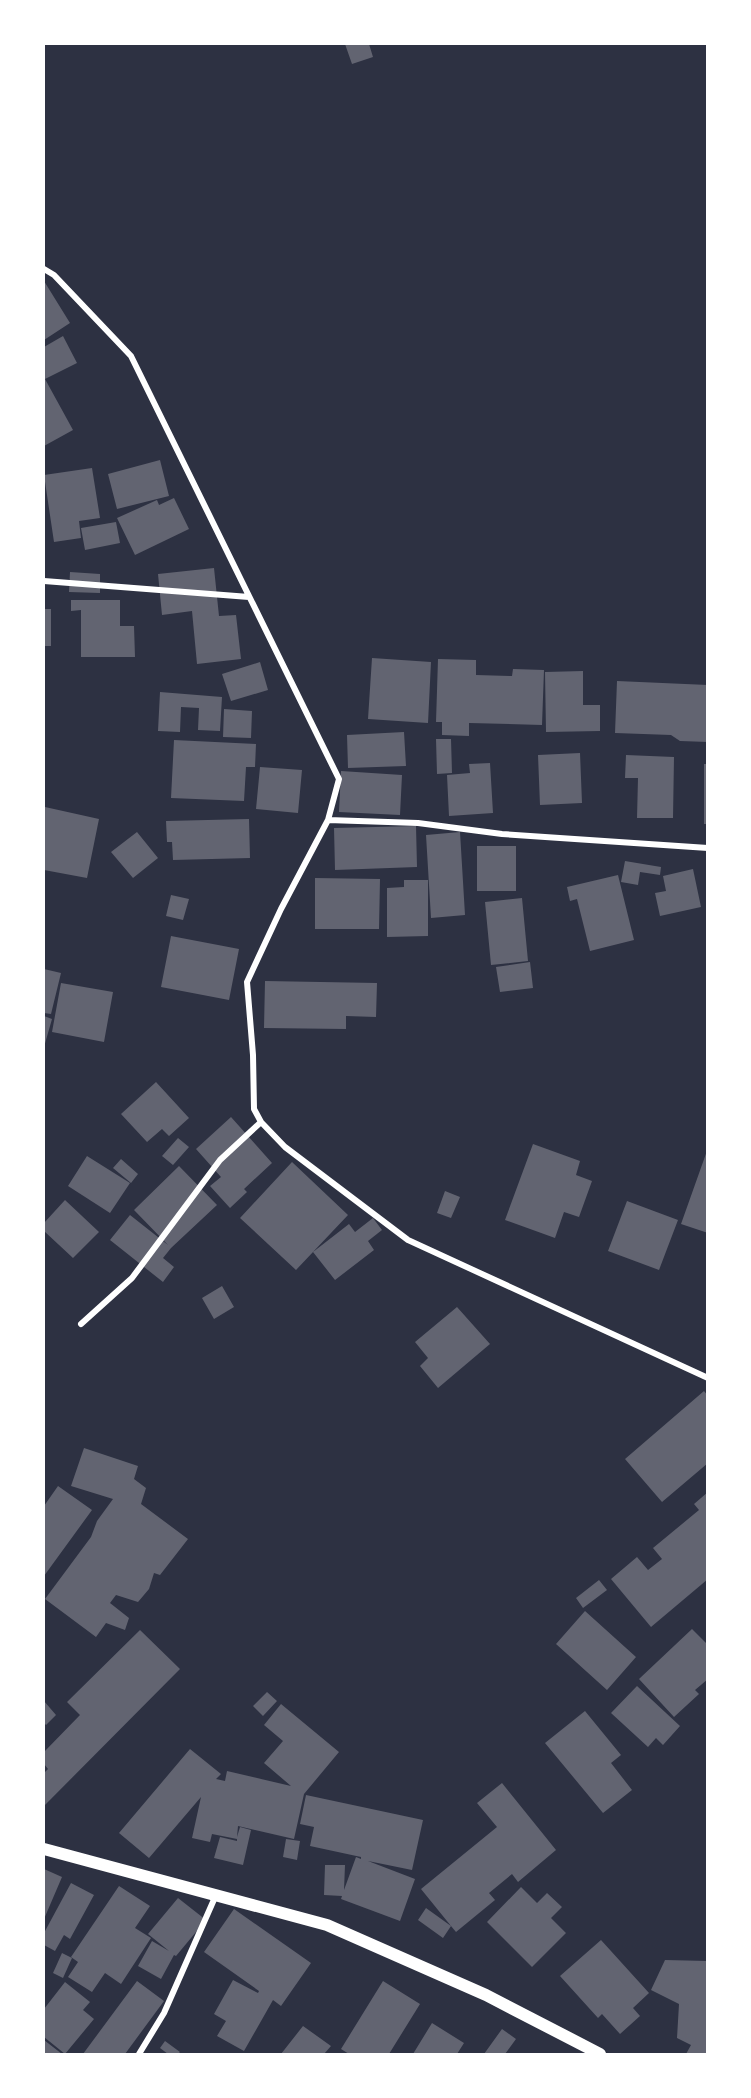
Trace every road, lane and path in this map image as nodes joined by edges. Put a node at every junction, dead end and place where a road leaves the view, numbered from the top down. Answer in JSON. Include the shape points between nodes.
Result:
{"nodes":[{"id":1,"x":44,"y":269,"type":"edge"},
{"id":2,"x":44,"y":581,"type":"edge"},
{"id":3,"x":249,"y":597,"type":"junction"},
{"id":4,"x":328,"y":820,"type":"junction"},
{"id":5,"x":708,"y":849,"type":"edge"},
{"id":6,"x":261,"y":1122,"type":"junction"},
{"id":7,"x":81,"y":1324,"type":"dead end"},
{"id":8,"x":708,"y":1378,"type":"edge"},
{"id":9,"x":44,"y":1849,"type":"edge"},
{"id":10,"x":216,"y":1895,"type":"junction"},
{"id":11,"x":139,"y":2055,"type":"edge"},
{"id":12,"x":600,"y":2055,"type":"edge"}],
"edges":[{"from":1,"to":3,"type":"street","via":[[131,356]]},
{"from":2,"to":3,"type":"street"},
{"from":3,"to":4,"type":"street","via":[[339,779]]},
{"from":4,"to":5,"type":"street","via":[[418,823],[502,834]]},
{"from":4,"to":6,"type":"street","via":[[247,982],[254,1109]]},
{"from":6,"to":7,"type":"street","via":[[220,1160],[132,1278]]},
{"from":6,"to":8,"type":"street","via":[[285,1148],[408,1240]]},
{"from":9,"to":10,"type":"main road"},
{"from":10,"to":11,"type":"street","via":[[164,2013]]},
{"from":10,"to":12,"type":"main road","via":[[327,1925],[486,1995]]}]}
